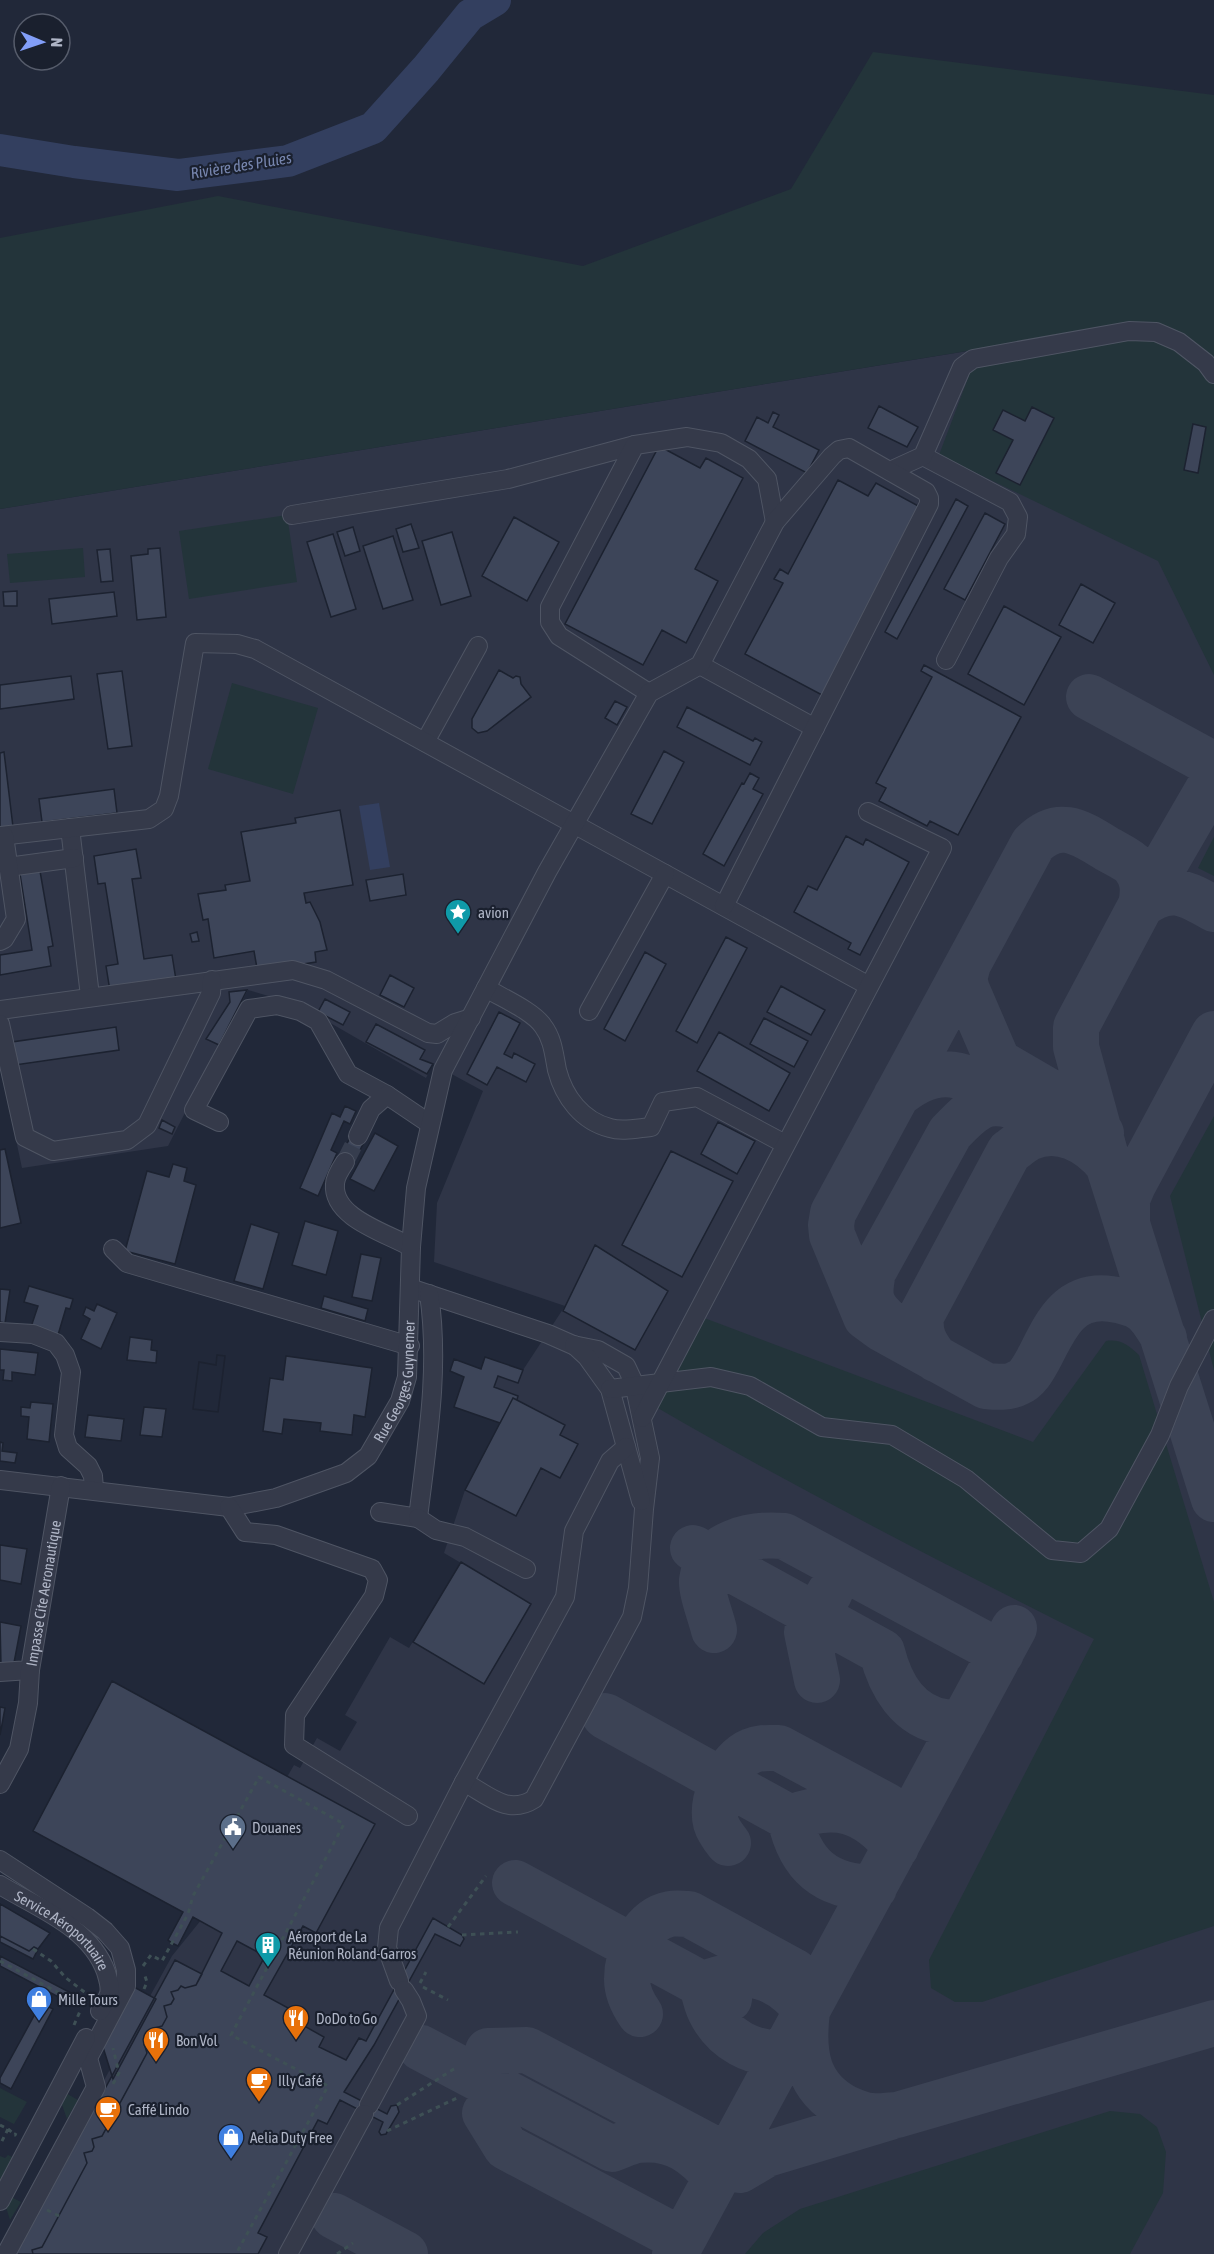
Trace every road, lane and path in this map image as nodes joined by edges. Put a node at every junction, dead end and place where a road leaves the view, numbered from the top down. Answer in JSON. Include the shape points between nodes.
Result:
{"nodes":[{"id":1,"x":1214,"y":374,"type":"edge"},
{"id":2,"x":635,"y":445,"type":"junction"},
{"id":3,"x":923,"y":456,"type":"junction"},
{"id":4,"x":890,"y":471,"type":"junction"},
{"id":5,"x":292,"y":515,"type":"dead end"},
{"id":6,"x":775,"y":522,"type":"junction"},
{"id":7,"x":478,"y":646,"type":"dead end"},
{"id":8,"x":946,"y":660,"type":"dead end"},
{"id":9,"x":700,"y":665,"type":"junction"},
{"id":10,"x":649,"y":693,"type":"junction"},
{"id":11,"x":815,"y":728,"type":"junction"},
{"id":12,"x":425,"y":742,"type":"junction"},
{"id":13,"x":868,"y":812,"type":"dead end"},
{"id":14,"x":574,"y":826,"type":"junction"},
{"id":15,"x":70,"y":828,"type":"junction"},
{"id":16,"x":2,"y":836,"type":"edge"},
{"id":17,"x":74,"y":858,"type":"junction"},
{"id":18,"x":8,"y":867,"type":"junction"},
{"id":19,"x":665,"y":874,"type":"junction"},
{"id":20,"x":5,"y":889,"type":"edge"},
{"id":21,"x":724,"y":906,"type":"junction"},
{"id":22,"x":0,"y":941,"type":"edge"},
{"id":23,"x":212,"y":980,"type":"junction"},
{"id":24,"x":869,"y":986,"type":"junction"},
{"id":25,"x":486,"y":988,"type":"junction"},
{"id":26,"x":90,"y":996,"type":"junction"},
{"id":27,"x":0,"y":1010,"type":"edge"},
{"id":28,"x":589,"y":1011,"type":"dead end"},
{"id":29,"x":471,"y":1018,"type":"junction"},
{"id":30,"x":0,"y":1024,"type":"edge"},
{"id":31,"x":387,"y":1095,"type":"junction"},
{"id":32,"x":219,"y":1122,"type":"dead end"},
{"id":33,"x":430,"y":1124,"type":"junction"},
{"id":34,"x":358,"y":1136,"type":"tunnel mouth"},
{"id":35,"x":785,"y":1144,"type":"junction"},
{"id":36,"x":345,"y":1162,"type":"tunnel mouth"},
{"id":37,"x":411,"y":1247,"type":"junction"},
{"id":38,"x":113,"y":1250,"type":"dead end"},
{"id":39,"x":410,"y":1288,"type":"junction"},
{"id":40,"x":429,"y":1294,"type":"junction"},
{"id":41,"x":1214,"y":1319,"type":"edge"},
{"id":42,"x":0,"y":1332,"type":"edge"},
{"id":43,"x":573,"y":1345,"type":"junction"},
{"id":44,"x":410,"y":1346,"type":"junction"},
{"id":45,"x":660,"y":1383,"type":"junction"},
{"id":46,"x":635,"y":1386,"type":"junction"},
{"id":47,"x":610,"y":1389,"type":"junction"},
{"id":48,"x":642,"y":1418,"type":"junction"},
{"id":49,"x":626,"y":1447,"type":"junction"},
{"id":50,"x":0,"y":1480,"type":"edge"},
{"id":51,"x":61,"y":1486,"type":"junction"},
{"id":52,"x":94,"y":1490,"type":"junction"},
{"id":53,"x":229,"y":1507,"type":"junction"},
{"id":54,"x":644,"y":1509,"type":"junction"},
{"id":55,"x":380,"y":1512,"type":"dead end"},
{"id":56,"x":418,"y":1518,"type":"junction"},
{"id":57,"x":526,"y":1569,"type":"dead end"},
{"id":58,"x":30,"y":1670,"type":"junction"},
{"id":59,"x":0,"y":1672,"type":"edge"},
{"id":60,"x":464,"y":1782,"type":"junction"},
{"id":61,"x":0,"y":1784,"type":"edge"},
{"id":62,"x":408,"y":1816,"type":"dead end"},
{"id":63,"x":0,"y":1860,"type":"edge"},
{"id":64,"x":486,"y":1876,"type":"dead end"},
{"id":65,"x":0,"y":1886,"type":"edge"},
{"id":66,"x":448,"y":1927,"type":"dead end"},
{"id":67,"x":518,"y":1932,"type":"dead end"},
{"id":68,"x":462,"y":1935,"type":"dead end"},
{"id":69,"x":33,"y":1949,"type":"dead end"},
{"id":70,"x":0,"y":1960,"type":"edge"},
{"id":71,"x":142,"y":1967,"type":"dead end"},
{"id":72,"x":407,"y":1985,"type":"junction"},
{"id":73,"x":87,"y":1994,"type":"dead end"},
{"id":74,"x":448,"y":2000,"type":"dead end"},
{"id":75,"x":83,"y":2006,"type":"dead end"},
{"id":76,"x":457,"y":2067,"type":"dead end"},
{"id":77,"x":458,"y":2098,"type":"dead end"},
{"id":78,"x":397,"y":2106,"type":"dead end"},
{"id":79,"x":0,"y":2125,"type":"edge"},
{"id":80,"x":387,"y":2131,"type":"dead end"},
{"id":81,"x":0,"y":2145,"type":"edge"},
{"id":82,"x":0,"y":2201,"type":"edge"},
{"id":83,"x":353,"y":2243,"type":"dead end"},
{"id":84,"x":6,"y":2254,"type":"edge"},
{"id":85,"x":236,"y":2254,"type":"edge"},
{"id":86,"x":288,"y":2254,"type":"edge"},
{"id":87,"x":337,"y":2254,"type":"edge"}],
"edges":[{"from":1,"to":3,"type":"street","via":[[1179,342],[1156,332],[1129,331],[973,359],[962,367]]},
{"from":2,"to":5,"type":"street","via":[[508,479]]},
{"from":2,"to":6,"type":"street","via":[[687,437],[721,443],[749,459],[767,479]]},
{"from":2,"to":10,"type":"street","via":[[550,607],[550,621],[559,636]]},
{"from":3,"to":4,"type":"street"},
{"from":3,"to":8,"type":"street","via":[[1010,502],[1018,517],[1017,534],[999,558]]},
{"from":4,"to":6,"type":"street","via":[[849,448],[839,450]]},
{"from":4,"to":11,"type":"street","via":[[926,492],[929,504]]},
{"from":6,"to":9,"type":"street"},
{"from":7,"to":12,"type":"street"},
{"from":9,"to":10,"type":"street"},
{"from":9,"to":11,"type":"street"},
{"from":10,"to":14,"type":"street","name":"Rue Georges Guynemer"},
{"from":11,"to":21,"type":"street"},
{"from":12,"to":14,"type":"street"},
{"from":12,"to":15,"type":"street","via":[[255,649],[237,644],[195,643],[164,809],[149,819]]},
{"from":13,"to":24,"type":"street","via":[[942,848]]},
{"from":14,"to":19,"type":"street"},
{"from":14,"to":25,"type":"street","name":"Rue Georges Guynemer"},
{"from":15,"to":16,"type":"street"},
{"from":15,"to":17,"type":"street"},
{"from":16,"to":18,"type":"street"},
{"from":17,"to":18,"type":"street"},
{"from":17,"to":26,"type":"street"},
{"from":18,"to":20,"type":"street"},
{"from":19,"to":21,"type":"street"},
{"from":19,"to":28,"type":"street"},
{"from":20,"to":22,"type":"street","via":[[16,919]]},
{"from":21,"to":24,"type":"street"},
{"from":23,"to":26,"type":"street"},
{"from":23,"to":29,"type":"street","via":[[292,970],[326,980],[428,1033],[437,1034]]},
{"from":23,"to":30,"type":"street","via":[[211,993],[147,1125],[127,1140],[53,1151],[25,1137]]},
{"from":24,"to":35,"type":"street"},
{"from":25,"to":29,"type":"street","name":"Rue Georges Guynemer"},
{"from":25,"to":35,"type":"street","via":[[543,1025],[565,1095],[593,1121],[612,1129],[651,1127],[663,1102],[697,1097]]},
{"from":26,"to":27,"type":"street"},
{"from":29,"to":33,"type":"street","name":"Rue Georges Guynemer","via":[[443,1070]]},
{"from":31,"to":32,"type":"street","via":[[348,1074],[318,1021],[277,1005],[249,1009],[194,1110]]},
{"from":31,"to":33,"type":"street"},
{"from":31,"to":34,"type":"street","via":[[371,1109]]},
{"from":33,"to":37,"type":"street","name":"Rue Georges Guynemer","via":[[416,1188]]},
{"from":35,"to":45,"type":"street"},
{"from":36,"to":37,"type":"street","via":[[334,1182],[337,1199],[350,1216]]},
{"from":37,"to":39,"type":"street","name":"Rue Georges Guynemer"},
{"from":38,"to":44,"type":"street","via":[[127,1263]]},
{"from":39,"to":40,"type":"street"},
{"from":39,"to":44,"type":"street","name":"Rue Georges Guynemer"},
{"from":40,"to":43,"type":"street"},
{"from":40,"to":56,"type":"street","via":[[434,1327],[434,1391]]},
{"from":41,"to":45,"type":"street","via":[[1179,1386],[1160,1435],[1109,1529],[1081,1553],[1053,1550],[966,1479],[892,1435],[822,1427],[750,1386],[711,1377]]},
{"from":42,"to":52,"type":"street","via":[[33,1334],[56,1343],[66,1355],[71,1372],[64,1435],[68,1448],[88,1466]]},
{"from":43,"to":46,"type":"street","via":[[598,1350],[626,1366]]},
{"from":43,"to":47,"type":"street"},
{"from":44,"to":53,"type":"street","name":"Rue Georges Guynemer","via":[[400,1401],[368,1456],[346,1473],[276,1497]]},
{"from":45,"to":46,"type":"street"},
{"from":45,"to":48,"type":"street"},
{"from":46,"to":47,"type":"street"},
{"from":46,"to":48,"type":"street"},
{"from":47,"to":49,"type":"street"},
{"from":48,"to":54,"type":"street","via":[[650,1458]]},
{"from":49,"to":54,"type":"street"},
{"from":49,"to":60,"type":"street","via":[[610,1461],[574,1531],[565,1597]]},
{"from":50,"to":51,"type":"street","name":"Rue Georges Guynemer"},
{"from":51,"to":52,"type":"street","name":"Rue Georges Guynemer"},
{"from":51,"to":58,"type":"street","name":"Impasse Cite Aeronautique"},
{"from":52,"to":53,"type":"street","name":"Rue Georges Guynemer"},
{"from":53,"to":62,"type":"street","via":[[245,1532],[276,1535],[372,1569],[378,1580],[374,1596],[295,1715],[294,1745]]},
{"from":54,"to":60,"type":"street","via":[[639,1588],[632,1617],[534,1799],[523,1806],[509,1807]]},
{"from":55,"to":56,"type":"street"},
{"from":56,"to":57,"type":"street","via":[[436,1530],[465,1537]]},
{"from":58,"to":59,"type":"street","name":"Impasse Cite Aeronautique"},
{"from":58,"to":61,"type":"street","via":[[19,1749]]},
{"from":60,"to":72,"type":"street","via":[[389,1928],[387,1948]]},
{"from":63,"to":84,"type":"street","via":[[105,1931],[120,1948],[126,1970],[126,1986],[88,2058],[96,2087]]},
{"from":64,"to":66,"type":"path"},
{"from":65,"to":82,"type":"street","name":"Service Aéroportuaire","via":[[75,1930],[91,1944],[101,1958],[110,1987]]},
{"from":67,"to":68,"type":"path"},
{"from":69,"to":73,"type":"path"},
{"from":70,"to":75,"type":"path"},
{"from":71,"to":85,"type":"path","via":[[151,1955],[162,1961],[259,1777],[344,1824],[231,2035],[328,2086]]},
{"from":72,"to":74,"type":"path"},
{"from":72,"to":86,"type":"street","via":[[417,2016]]},
{"from":76,"to":78,"type":"path"},
{"from":77,"to":80,"type":"path"},
{"from":79,"to":81,"type":"path","via":[[8,2129]]},
{"from":83,"to":87,"type":"path"}]}
